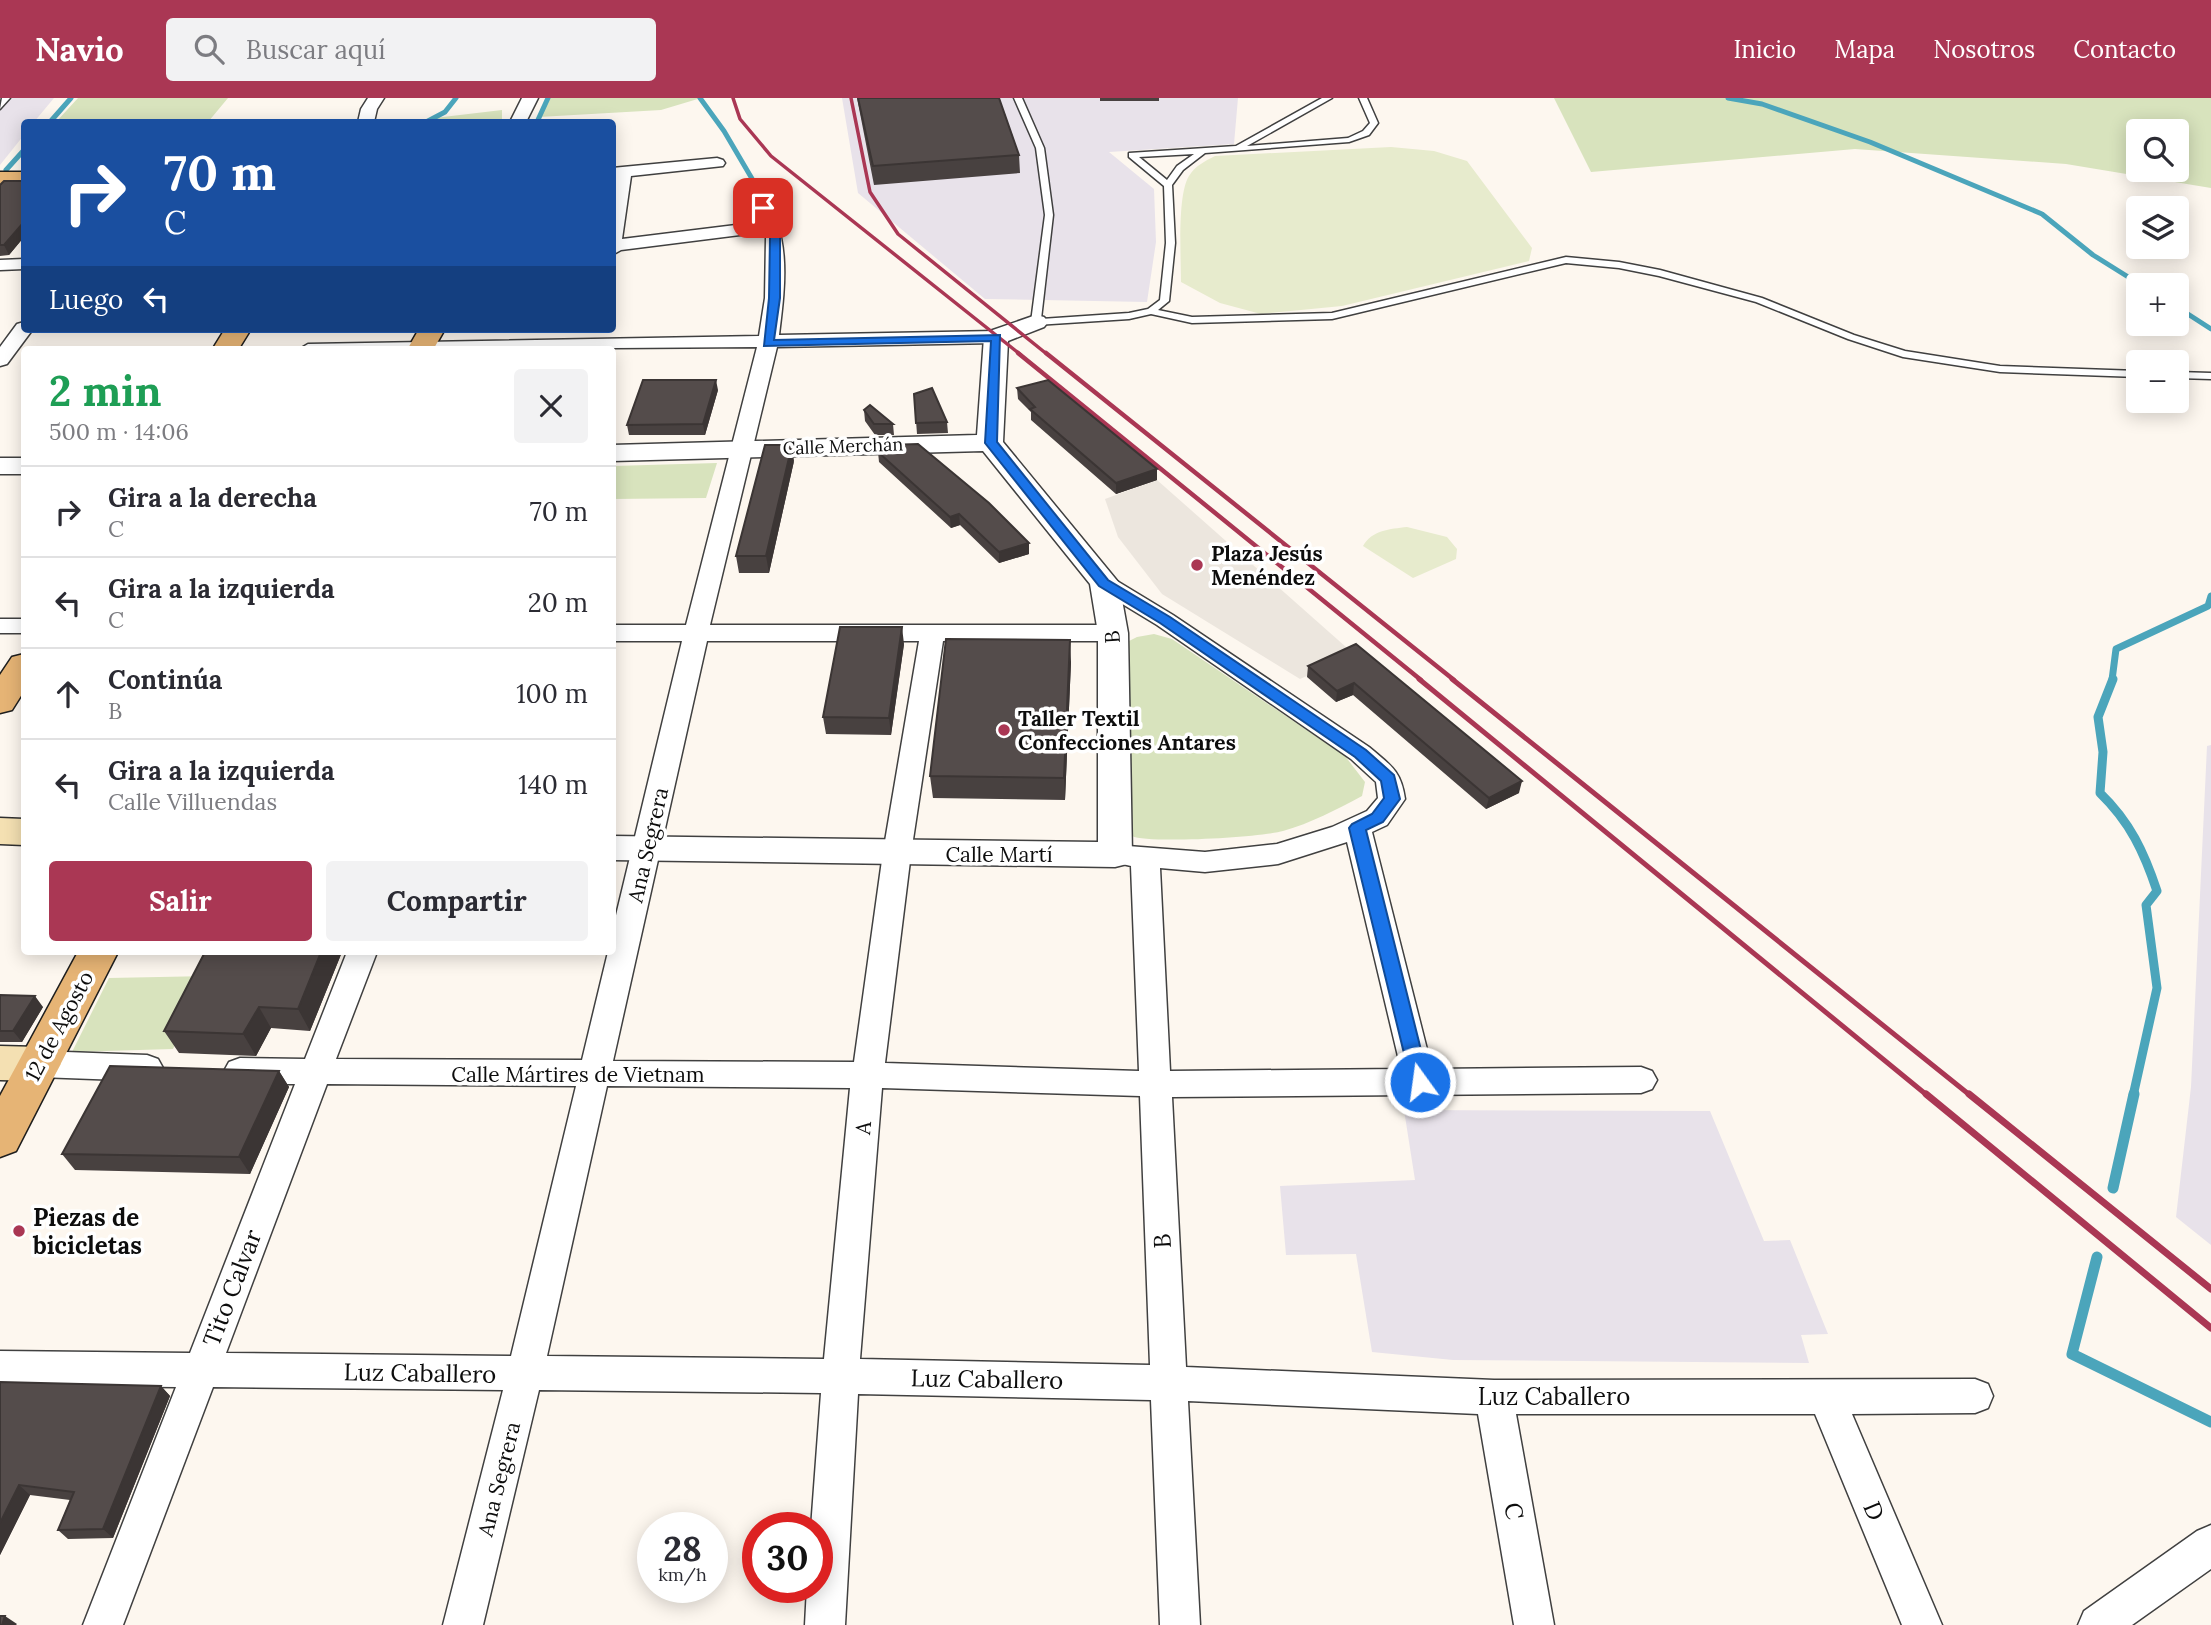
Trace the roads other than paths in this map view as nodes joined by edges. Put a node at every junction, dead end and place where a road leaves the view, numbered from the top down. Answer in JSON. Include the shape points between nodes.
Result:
{"nodes":[{"id":1,"x":6,"y":98,"type":"edge"},
{"id":2,"x":376,"y":98,"type":"edge"},
{"id":3,"x":530,"y":98,"type":"edge"},
{"id":4,"x":1018,"y":98,"type":"edge"},
{"id":5,"x":1328,"y":98,"type":"edge"},
{"id":6,"x":1363,"y":98,"type":"edge"},
{"id":7,"x":0,"y":107,"type":"edge"},
{"id":8,"x":367,"y":119,"type":"edge"},
{"id":9,"x":520,"y":119,"type":"edge"},
{"id":10,"x":1235,"y":148,"type":"junction"},
{"id":11,"x":1204,"y":150,"type":"junction"},
{"id":12,"x":717,"y":163,"type":"dead end"},
{"id":13,"x":618,"y":173,"type":"edge"},
{"id":14,"x":0,"y":179,"type":"edge"},
{"id":15,"x":21,"y":179,"type":"edge"},
{"id":16,"x":1168,"y":185,"type":"junction"},
{"id":17,"x":754,"y":189,"type":"dead end"},
{"id":18,"x":616,"y":203,"type":"edge"},
{"id":19,"x":771,"y":226,"type":"junction"},
{"id":20,"x":616,"y":247,"type":"edge"},
{"id":21,"x":21,"y":264,"type":"edge"},
{"id":22,"x":0,"y":265,"type":"edge"},
{"id":23,"x":1152,"y":312,"type":"junction"},
{"id":24,"x":1036,"y":322,"type":"junction"},
{"id":25,"x":21,"y":332,"type":"edge"},
{"id":26,"x":998,"y":336,"type":"junction"},
{"id":27,"x":424,"y":342,"type":"edge"},
{"id":28,"x":582,"y":342,"type":"edge"},
{"id":29,"x":768,"y":343,"type":"junction"},
{"id":30,"x":366,"y":346,"type":"edge"},
{"id":31,"x":21,"y":355,"type":"edge"},
{"id":32,"x":1,"y":357,"type":"edge"},
{"id":33,"x":2126,"y":374,"type":"edge"},
{"id":34,"x":2189,"y":375,"type":"edge"},
{"id":35,"x":2211,"y":376,"type":"edge"},
{"id":36,"x":990,"y":443,"type":"junction"},
{"id":37,"x":740,"y":449,"type":"junction"},
{"id":38,"x":616,"y":453,"type":"edge"},
{"id":39,"x":0,"y":466,"type":"edge"},
{"id":40,"x":21,"y":466,"type":"edge"},
{"id":41,"x":1104,"y":583,"type":"junction"},
{"id":42,"x":0,"y":626,"type":"edge"},
{"id":43,"x":21,"y":626,"type":"edge"},
{"id":44,"x":616,"y":633,"type":"edge"},
{"id":45,"x":1113,"y":633,"type":"junction"},
{"id":46,"x":696,"y":634,"type":"junction"},
{"id":47,"x":932,"y":634,"type":"junction"},
{"id":48,"x":21,"y":670,"type":"edge"},
{"id":49,"x":0,"y":702,"type":"edge"},
{"id":50,"x":1367,"y":823,"type":"junction"},
{"id":51,"x":0,"y":831,"type":"edge"},
{"id":52,"x":21,"y":832,"type":"edge"},
{"id":53,"x":616,"y":848,"type":"edge"},
{"id":54,"x":647,"y":849,"type":"junction"},
{"id":55,"x":895,"y":853,"type":"junction"},
{"id":56,"x":1130,"y":856,"type":"junction"},
{"id":57,"x":97,"y":955,"type":"edge"},
{"id":58,"x":361,"y":955,"type":"edge"},
{"id":59,"x":20,"y":1063,"type":"edge"},
{"id":60,"x":315,"y":1073,"type":"junction"},
{"id":61,"x":594,"y":1074,"type":"junction"},
{"id":62,"x":867,"y":1075,"type":"junction"},
{"id":63,"x":1641,"y":1080,"type":"dead end"},
{"id":64,"x":1420,"y":1082,"type":"junction"},
{"id":65,"x":1155,"y":1084,"type":"junction"},
{"id":66,"x":0,"y":1138,"type":"edge"},
{"id":67,"x":0,"y":1368,"type":"edge"},
{"id":68,"x":200,"y":1370,"type":"junction"},
{"id":69,"x":525,"y":1374,"type":"junction"},
{"id":70,"x":840,"y":1376,"type":"junction"},
{"id":71,"x":1169,"y":1383,"type":"junction"},
{"id":72,"x":1826,"y":1396,"type":"junction"},
{"id":73,"x":1975,"y":1396,"type":"dead end"},
{"id":74,"x":1494,"y":1397,"type":"junction"},
{"id":75,"x":2211,"y":1545,"type":"edge"},
{"id":76,"x":103,"y":1625,"type":"edge"},
{"id":77,"x":463,"y":1625,"type":"edge"},
{"id":78,"x":825,"y":1625,"type":"edge"},
{"id":79,"x":1180,"y":1625,"type":"edge"},
{"id":80,"x":1534,"y":1625,"type":"edge"},
{"id":81,"x":1922,"y":1625,"type":"edge"},
{"id":82,"x":2098,"y":1625,"type":"edge"}],
"edges":[{"from":1,"to":7,"type":"lane"},
{"from":2,"to":8,"type":"street"},
{"from":3,"to":9,"type":"street"},
{"from":4,"to":24,"type":"lane","via":[[1040,148],[1049,215]]},
{"from":5,"to":10,"type":"lane"},
{"from":6,"to":10,"type":"lane","via":[[1374,123],[1369,132],[1355,139]]},
{"from":10,"to":11,"type":"lane"},
{"from":11,"to":16,"type":"lane","via":[[1180,168]]},
{"from":11,"to":16,"type":"lane","via":[[1132,155]]},
{"from":12,"to":13,"type":"street"},
{"from":13,"to":18,"type":"street"},
{"from":14,"to":15,"type":"main road"},
{"from":16,"to":23,"type":"lane","via":[[1173,229],[1170,270],[1164,301]]},
{"from":17,"to":19,"type":"street","name":"Ana Segrera"},
{"from":19,"to":20,"type":"street"},
{"from":19,"to":29,"type":"street","name":"Ana Segrera","via":[[775,237],[774,298]]},
{"from":21,"to":22,"type":"street"},
{"from":23,"to":24,"type":"lane"},
{"from":23,"to":33,"type":"lane","via":[[1192,320],[1332,316],[1566,260],[1660,272],[1759,300],[1903,354],[2000,369]]},
{"from":24,"to":26,"type":"street"},
{"from":25,"to":32,"type":"street"},
{"from":26,"to":29,"type":"street"},
{"from":26,"to":36,"type":"street"},
{"from":27,"to":28,"type":"street"},
{"from":27,"to":30,"type":"street"},
{"from":28,"to":29,"type":"street"},
{"from":29,"to":37,"type":"street","name":"Ana Segrera"},
{"from":31,"to":32,"type":"street"},
{"from":34,"to":35,"type":"lane"},
{"from":36,"to":37,"type":"street","name":"Calle Merchán"},
{"from":36,"to":41,"type":"street","name":"B"},
{"from":37,"to":38,"type":"street","name":"Calle Merchán"},
{"from":37,"to":46,"type":"street","name":"Ana Segrera"},
{"from":39,"to":40,"type":"street"},
{"from":41,"to":45,"type":"street","name":"B"},
{"from":41,"to":50,"type":"street","via":[[1360,753],[1389,779],[1392,799]]},
{"from":42,"to":43,"type":"street"},
{"from":44,"to":46,"type":"street"},
{"from":45,"to":47,"type":"street"},
{"from":45,"to":56,"type":"street","name":"B"},
{"from":46,"to":47,"type":"street"},
{"from":46,"to":54,"type":"street","name":"Ana Segrera"},
{"from":47,"to":55,"type":"street","name":"A"},
{"from":48,"to":49,"type":"main road"},
{"from":50,"to":56,"type":"street","name":"Calle Martí","via":[[1278,854],[1205,862]]},
{"from":50,"to":64,"type":"street"},
{"from":51,"to":52,"type":"main road"},
{"from":53,"to":54,"type":"street","name":"Calle Martí"},
{"from":54,"to":55,"type":"street","name":"Calle Martí"},
{"from":54,"to":61,"type":"street","name":"Ana Segrera"},
{"from":55,"to":56,"type":"street","name":"Calle Martí"},
{"from":55,"to":62,"type":"street","name":"A"},
{"from":56,"to":65,"type":"street","name":"B"},
{"from":57,"to":59,"type":"main road","name":"12 de Agosto"},
{"from":58,"to":60,"type":"street","name":"Tito Calvar"},
{"from":59,"to":60,"type":"street","name":"Calle Mártires de Vietnam"},
{"from":59,"to":66,"type":"main road","name":"12 de Agosto"},
{"from":60,"to":61,"type":"street","name":"Calle Mártires de Vietnam"},
{"from":60,"to":68,"type":"street","name":"Tito Calvar"},
{"from":61,"to":62,"type":"street","name":"Calle Mártires de Vietnam"},
{"from":61,"to":69,"type":"street","name":"Ana Segrera"},
{"from":62,"to":65,"type":"street","name":"Calle Mártires de Vietnam"},
{"from":62,"to":70,"type":"street","name":"A"},
{"from":63,"to":64,"type":"street","name":"Calle Mártires de Vietnam"},
{"from":64,"to":65,"type":"street","name":"Calle Mártires de Vietnam"},
{"from":65,"to":71,"type":"street","name":"B"},
{"from":67,"to":68,"type":"street","name":"Luz Caballero"},
{"from":68,"to":69,"type":"street","name":"Luz Caballero"},
{"from":68,"to":76,"type":"street","name":"Tito Calvar"},
{"from":69,"to":70,"type":"street","name":"Luz Caballero"},
{"from":69,"to":77,"type":"street","name":"Ana Segrera"},
{"from":70,"to":71,"type":"street","name":"Luz Caballero"},
{"from":70,"to":78,"type":"street","name":"A"},
{"from":71,"to":74,"type":"street","name":"Luz Caballero"},
{"from":71,"to":79,"type":"street","name":"B"},
{"from":72,"to":73,"type":"street","name":"Luz Caballero"},
{"from":72,"to":74,"type":"street","name":"Luz Caballero"},
{"from":72,"to":81,"type":"street","name":"D"},
{"from":74,"to":80,"type":"street","name":"C"},
{"from":75,"to":82,"type":"street"}]}
